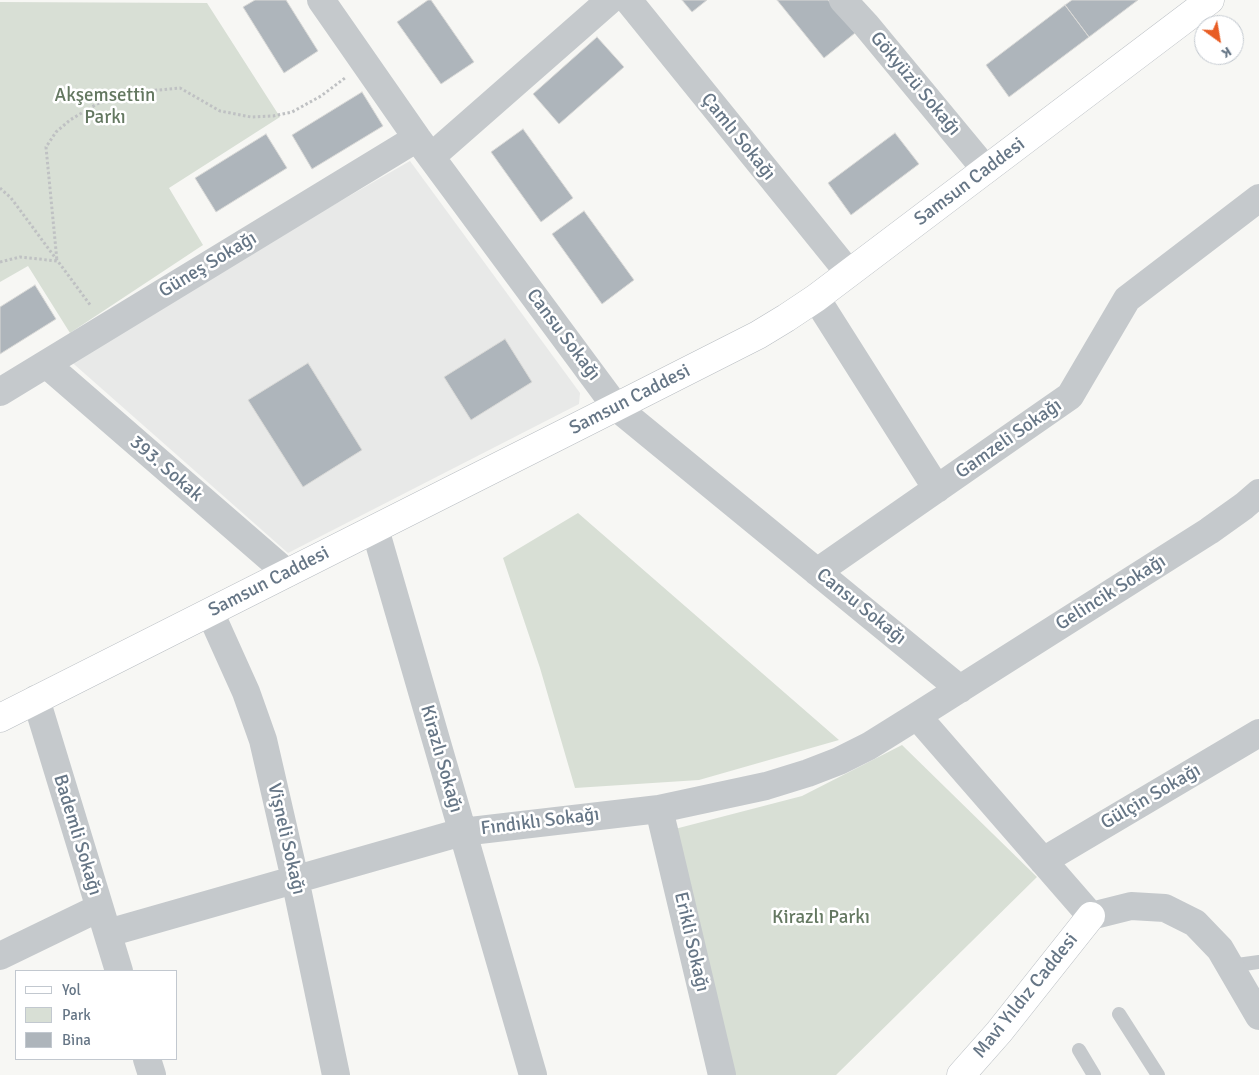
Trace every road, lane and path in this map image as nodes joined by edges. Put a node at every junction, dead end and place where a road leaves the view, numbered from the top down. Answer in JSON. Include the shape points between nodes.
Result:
{"nodes":[{"id":1,"x":610,"y":0,"type":"edge"},
{"id":2,"x":628,"y":0,"type":"edge"},
{"id":3,"x":843,"y":0,"type":"edge"},
{"id":4,"x":1210,"y":0,"type":"edge"},
{"id":5,"x":331,"y":4,"type":"edge"},
{"id":6,"x":363,"y":61,"type":"junction"},
{"id":7,"x":424,"y":147,"type":"junction"},
{"id":8,"x":986,"y":170,"type":"junction"},
{"id":9,"x":0,"y":188,"type":"edge"},
{"id":10,"x":1259,"y":198,"type":"edge"},
{"id":11,"x":57,"y":260,"type":"junction"},
{"id":12,"x":0,"y":262,"type":"edge"},
{"id":13,"x":849,"y":273,"type":"junction"},
{"id":14,"x":816,"y":298,"type":"junction"},
{"id":15,"x":107,"y":326,"type":"junction"},
{"id":16,"x":46,"y":364,"type":"junction"},
{"id":17,"x":0,"y":392,"type":"edge"},
{"id":18,"x":616,"y":407,"type":"junction"},
{"id":19,"x":937,"y":488,"type":"junction"},
{"id":20,"x":1259,"y":493,"type":"edge"},
{"id":21,"x":375,"y":529,"type":"junction"},
{"id":22,"x":817,"y":572,"type":"junction"},
{"id":23,"x":287,"y":573,"type":"junction"},
{"id":24,"x":210,"y":612,"type":"junction"},
{"id":25,"x":960,"y":689,"type":"junction"},
{"id":26,"x":36,"y":699,"type":"junction"},
{"id":27,"x":917,"y":716,"type":"junction"},
{"id":28,"x":0,"y":718,"type":"edge"},
{"id":29,"x":1259,"y":733,"type":"edge"},
{"id":30,"x":659,"y":809,"type":"junction"},
{"id":31,"x":462,"y":832,"type":"junction"},
{"id":32,"x":1043,"y":861,"type":"junction"},
{"id":33,"x":295,"y":879,"type":"junction"},
{"id":34,"x":100,"y":908,"type":"junction"},
{"id":35,"x":1091,"y":916,"type":"junction"},
{"id":36,"x":108,"y":933,"type":"junction"},
{"id":37,"x":0,"y":956,"type":"edge"},
{"id":38,"x":1259,"y":962,"type":"edge"},
{"id":39,"x":1230,"y":966,"type":"junction"},
{"id":40,"x":120,"y":970,"type":"edge"},
{"id":41,"x":1119,"y":1014,"type":"dead end"},
{"id":42,"x":1259,"y":1016,"type":"edge"},
{"id":43,"x":1079,"y":1050,"type":"dead end"},
{"id":44,"x":147,"y":1060,"type":"edge"},
{"id":45,"x":152,"y":1075,"type":"edge"},
{"id":46,"x":336,"y":1075,"type":"edge"},
{"id":47,"x":533,"y":1075,"type":"edge"},
{"id":48,"x":722,"y":1075,"type":"edge"},
{"id":49,"x":961,"y":1075,"type":"edge"},
{"id":50,"x":1094,"y":1075,"type":"edge"},
{"id":51,"x":1158,"y":1075,"type":"edge"}],
"edges":[{"from":1,"to":7,"type":"street","name":"Güneş Sokağı"},
{"from":2,"to":13,"type":"street","name":"Çamlı Sokağı"},
{"from":3,"to":8,"type":"street","name":"Gökyüzü Sokağı"},
{"from":4,"to":8,"type":"street","name":"Samsun Caddesi"},
{"from":5,"to":6,"type":"street","name":"Cansu Sokağı"},
{"from":6,"to":7,"type":"street","name":"Cansu Sokağı"},
{"from":6,"to":11,"type":"path","via":[[321,96],[292,112],[273,116],[251,117],[220,111],[180,88],[126,93],[97,104],[70,120],[46,147]]},
{"from":7,"to":15,"type":"street","name":"Güneş Sokağı"},
{"from":7,"to":18,"type":"street","name":"Cansu Sokağı"},
{"from":8,"to":13,"type":"street","name":"Samsun Caddesi"},
{"from":9,"to":11,"type":"path"},
{"from":10,"to":19,"type":"street","name":"Gamzeli Sokağı","via":[[1127,299],[1070,396]]},
{"from":11,"to":12,"type":"path","via":[[20,257]]},
{"from":11,"to":15,"type":"path"},
{"from":13,"to":14,"type":"street","name":"Samsun Caddesi"},
{"from":14,"to":18,"type":"street","name":"Samsun Caddesi","via":[[758,335]]},
{"from":14,"to":19,"type":"street"},
{"from":15,"to":16,"type":"street","name":"Güneş Sokağı"},
{"from":16,"to":17,"type":"street","name":"Güneş Sokağı"},
{"from":16,"to":23,"type":"street","name":"393. Sokak"},
{"from":18,"to":21,"type":"street","name":"Samsun Caddesi"},
{"from":18,"to":22,"type":"street","name":"Cansu Sokağı"},
{"from":19,"to":22,"type":"street","name":"Gamzeli Sokağı"},
{"from":20,"to":25,"type":"street","name":"Gelincik Sokağı","via":[[1209,531]]},
{"from":21,"to":23,"type":"street","name":"Samsun Caddesi"},
{"from":21,"to":31,"type":"street","name":"Kirazlı Sokağı"},
{"from":22,"to":25,"type":"street","name":"Cansu Sokağı"},
{"from":23,"to":24,"type":"street","name":"Samsun Caddesi"},
{"from":24,"to":26,"type":"street","name":"Samsun Caddesi"},
{"from":24,"to":33,"type":"street","name":"Vişneli Sokağı","via":[[246,692],[263,740]]},
{"from":25,"to":27,"type":"street","name":"Fındıklı Sokağı"},
{"from":26,"to":28,"type":"street","name":"Samsun Caddesi"},
{"from":26,"to":34,"type":"street","name":"Bademli Sokağı"},
{"from":27,"to":30,"type":"street","name":"Fındıklı Sokağı","via":[[869,746],[808,773],[766,786]]},
{"from":27,"to":32,"type":"street"},
{"from":29,"to":32,"type":"street","name":"Gülçin Sokağı"},
{"from":30,"to":31,"type":"street","name":"Fındıklı Sokağı"},
{"from":30,"to":48,"type":"street","name":"Erikli Sokağı"},
{"from":31,"to":33,"type":"street","name":"Fındıklı Sokağı"},
{"from":31,"to":47,"type":"street","name":"Kirazlı Sokağı"},
{"from":32,"to":35,"type":"street"},
{"from":33,"to":36,"type":"street","name":"Fındıklı Sokağı"},
{"from":33,"to":46,"type":"street","name":"Vişneli Sokağı"},
{"from":34,"to":36,"type":"street","name":"Bademli Sokağı"},
{"from":34,"to":37,"type":"street"},
{"from":35,"to":39,"type":"street","via":[[1132,906],[1166,908],[1195,923],[1220,949]]},
{"from":35,"to":49,"type":"street","name":"Mavi Yıldız Caddesi"},
{"from":36,"to":40,"type":"street","name":"Bademli Sokağı"},
{"from":38,"to":39,"type":"lane"},
{"from":39,"to":42,"type":"street"},
{"from":41,"to":51,"type":"lane"},
{"from":43,"to":50,"type":"lane"},
{"from":44,"to":45,"type":"street"}]}
